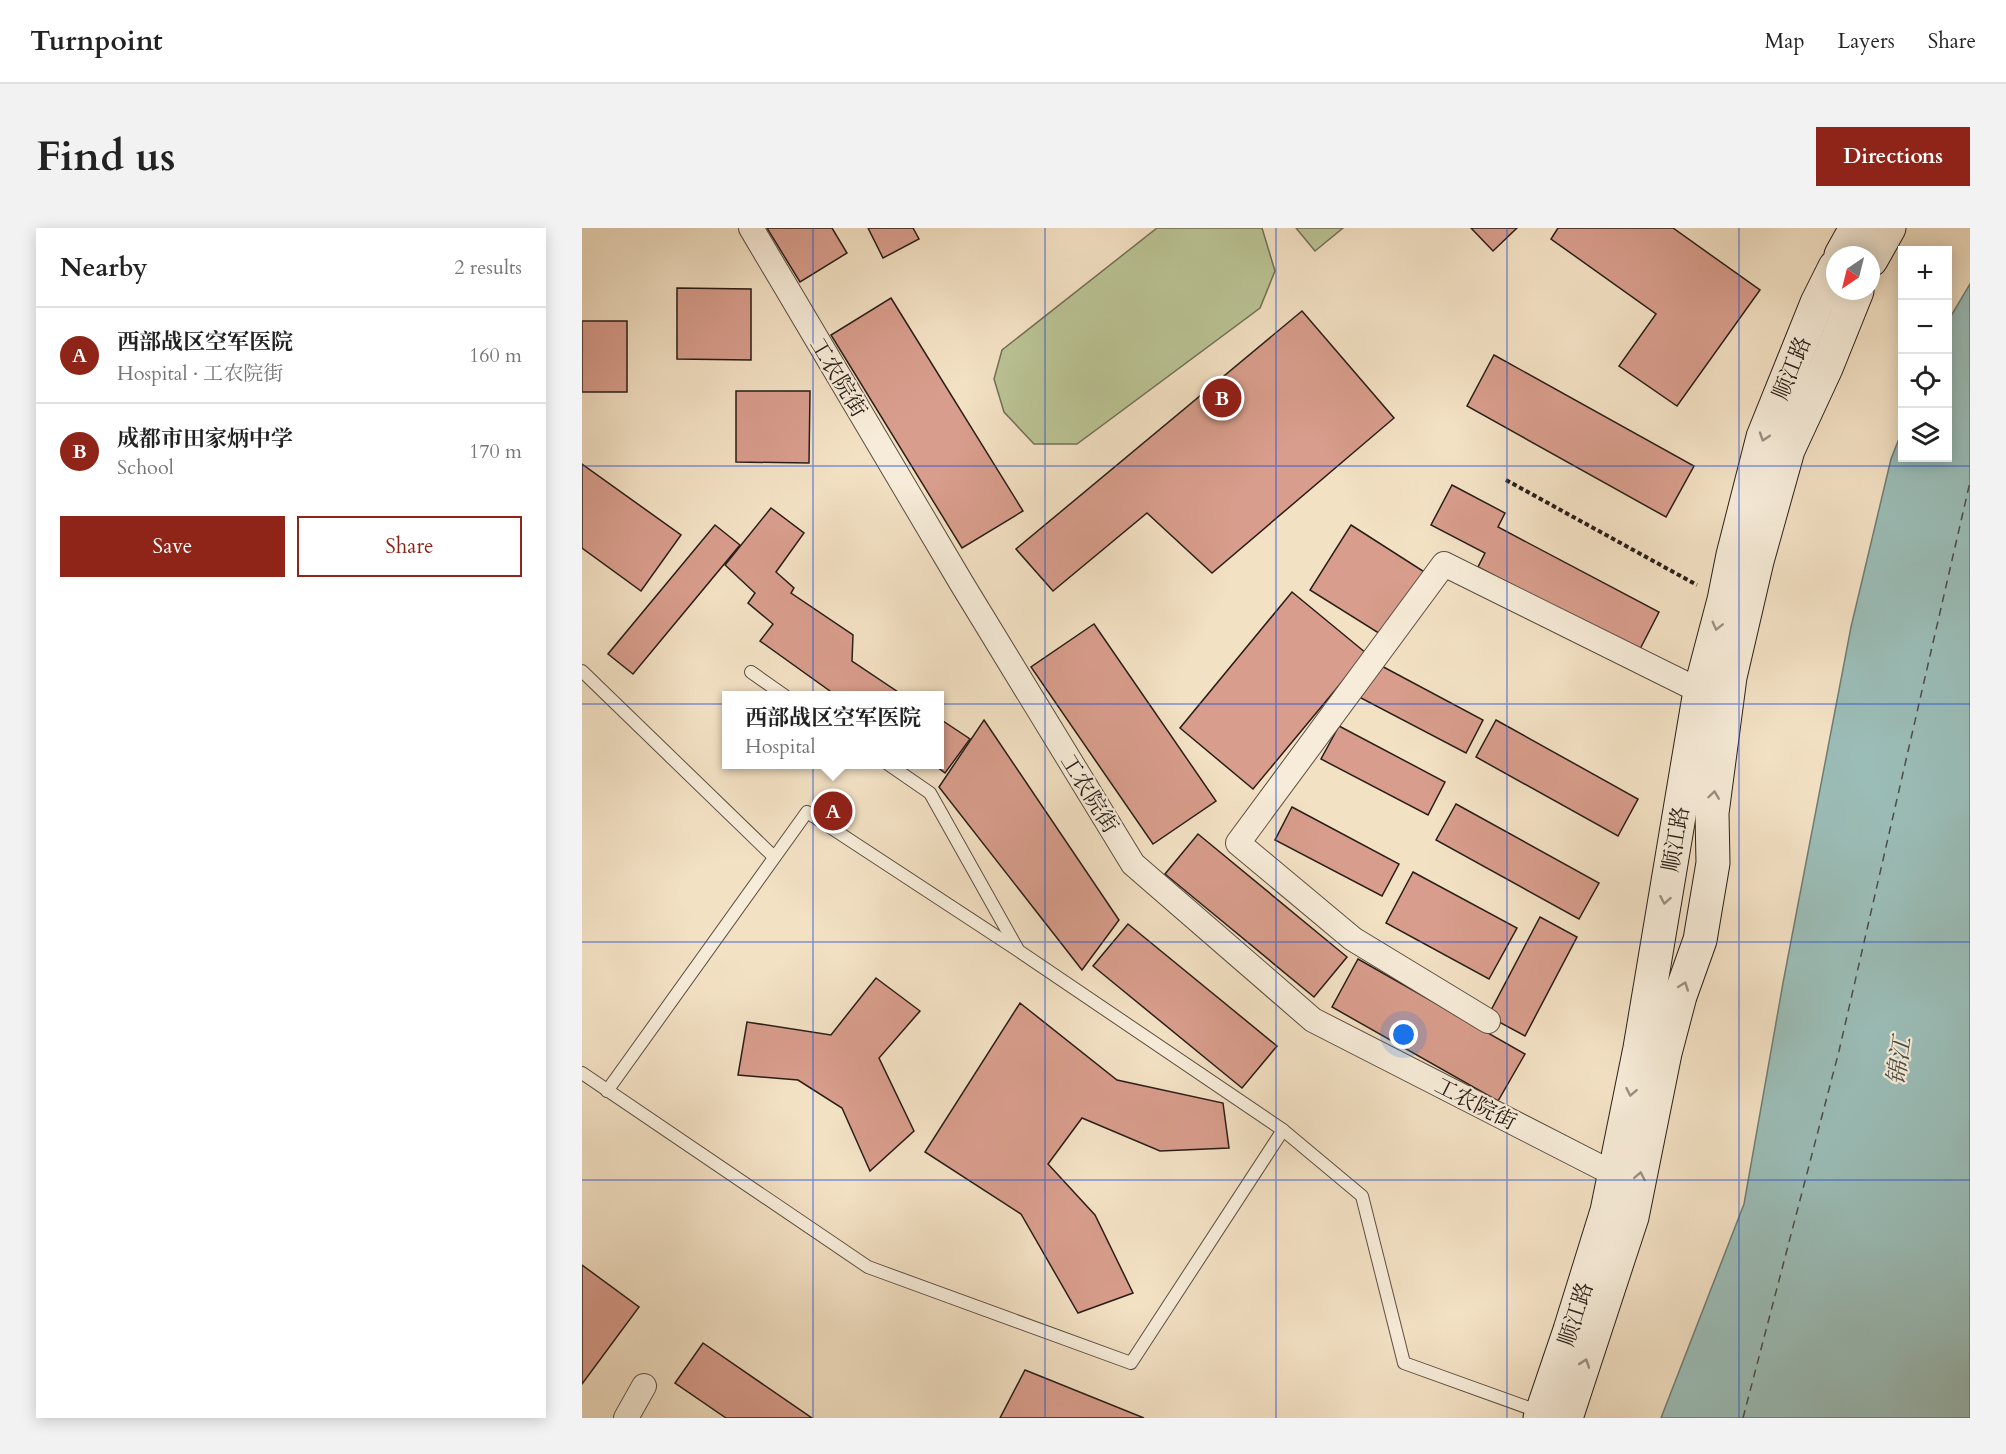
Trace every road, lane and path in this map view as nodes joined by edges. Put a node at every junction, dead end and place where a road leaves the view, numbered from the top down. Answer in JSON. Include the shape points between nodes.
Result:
{"nodes":[{"id":1,"x":751,"y":228,"type":"edge"},
{"id":2,"x":1856,"y":228,"type":"edge"},
{"id":3,"x":1889,"y":228,"type":"edge"},
{"id":4,"x":1846,"y":246,"type":"edge"},
{"id":5,"x":1879,"y":246,"type":"edge"},
{"id":6,"x":1826,"y":285,"type":"edge"},
{"id":7,"x":1853,"y":300,"type":"edge"},
{"id":8,"x":1506,"y":480,"type":"dead end"},
{"id":9,"x":1724,"y":600,"type":"junction"},
{"id":10,"x":582,"y":671,"type":"edge"},
{"id":11,"x":751,"y":672,"type":"dead end"},
{"id":12,"x":1700,"y":690,"type":"junction"},
{"id":13,"x":779,"y":691,"type":"edge"},
{"id":14,"x":894,"y":769,"type":"edge"},
{"id":15,"x":774,"y":857,"type":"junction"},
{"id":16,"x":1019,"y":951,"type":"junction"},
{"id":17,"x":1488,"y":1021,"type":"dead end"},
{"id":18,"x":582,"y":1073,"type":"edge"},
{"id":19,"x":607,"y":1090,"type":"junction"},
{"id":20,"x":1283,"y":1130,"type":"junction"},
{"id":21,"x":1614,"y":1174,"type":"junction"},
{"id":22,"x":644,"y":1386,"type":"dead end"},
{"id":23,"x":1549,"y":1416,"type":"edge"},
{"id":24,"x":626,"y":1418,"type":"edge"}],
"edges":[{"from":1,"to":21,"type":"street","name":"工农院街","via":[[962,585],[1134,864],[1313,1020]]},
{"from":2,"to":4,"type":"main road"},
{"from":3,"to":5,"type":"main road"},
{"from":6,"to":9,"type":"main road","name":"顺江路","one_way":true,"via":[[1763,437]]},
{"from":23,"to":7,"type":"main road","name":"顺江路","one_way":true,"via":[[1632,1217],[1665,1053],[1700,940],[1713,863],[1712,813],[1730,677],[1757,561],[1788,450]]},
{"from":8,"to":9,"type":"path"},
{"from":9,"to":12,"type":"main road","name":"顺江路","one_way":true},
{"from":10,"to":15,"type":"lane"},
{"from":11,"to":13,"type":"lane"},
{"from":12,"to":17,"type":"street","via":[[1444,564],[1238,843],[1353,939]]},
{"from":12,"to":21,"type":"main road","name":"顺江路","one_way":true,"via":[[1640,1048]]},
{"from":14,"to":16,"type":"lane","via":[[930,793]]},
{"from":15,"to":16,"type":"lane","via":[[807,812]]},
{"from":15,"to":19,"type":"lane"},
{"from":16,"to":20,"type":"lane"},
{"from":18,"to":19,"type":"lane"},
{"from":19,"to":20,"type":"lane","via":[[868,1267],[1131,1363]]},
{"from":20,"to":23,"type":"lane","via":[[1362,1196],[1404,1363]]},
{"from":21,"to":23,"type":"main road","name":"顺江路"},
{"from":22,"to":24,"type":"street"}]}
